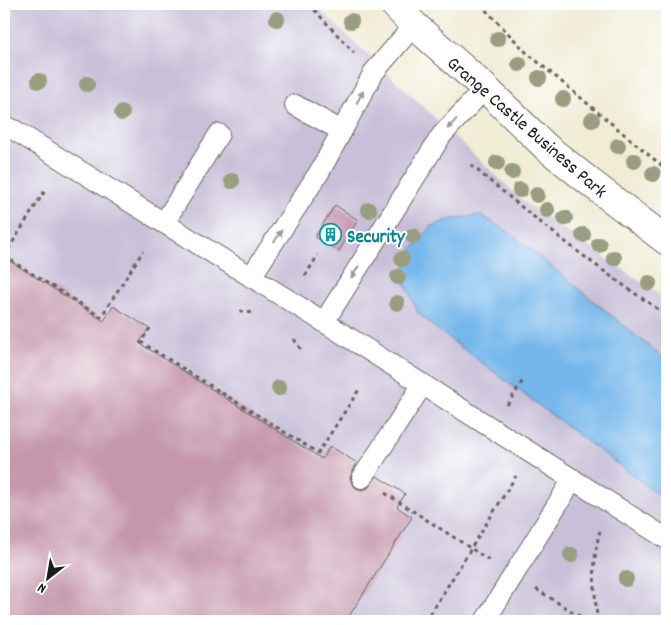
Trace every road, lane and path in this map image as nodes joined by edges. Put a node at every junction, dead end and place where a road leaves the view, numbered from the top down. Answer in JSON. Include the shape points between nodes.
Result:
{"nodes":[{"id":1,"x":309,"y":4,"type":"edge"},
{"id":2,"x":394,"y":4,"type":"edge"},
{"id":3,"x":480,"y":4,"type":"edge"},
{"id":4,"x":414,"y":25,"type":"junction"},
{"id":5,"x":355,"y":54,"type":"dead end"},
{"id":6,"x":485,"y":88,"type":"junction"},
{"id":7,"x":295,"y":105,"type":"dead end"},
{"id":8,"x":4,"y":126,"type":"edge"},
{"id":9,"x":342,"y":131,"type":"junction"},
{"id":10,"x":219,"y":134,"type":"dead end"},
{"id":11,"x":471,"y":165,"type":"dead end"},
{"id":12,"x":667,"y":170,"type":"edge"},
{"id":13,"x":46,"y":189,"type":"dead end"},
{"id":14,"x":164,"y":223,"type":"junction"},
{"id":15,"x":667,"y":242,"type":"edge"},
{"id":16,"x":143,"y":251,"type":"dead end"},
{"id":17,"x":4,"y":256,"type":"edge"},
{"id":18,"x":251,"y":277,"type":"junction"},
{"id":19,"x":667,"y":316,"type":"edge"},
{"id":20,"x":324,"y":322,"type":"junction"},
{"id":21,"x":150,"y":328,"type":"dead end"},
{"id":22,"x":524,"y":379,"type":"dead end"},
{"id":23,"x":423,"y":384,"type":"junction"},
{"id":24,"x":360,"y":388,"type":"dead end"},
{"id":25,"x":506,"y":408,"type":"dead end"},
{"id":26,"x":531,"y":453,"type":"junction"},
{"id":27,"x":362,"y":478,"type":"joint"},
{"id":28,"x":573,"y":479,"type":"junction"},
{"id":29,"x":616,"y":506,"type":"junction"},
{"id":30,"x":667,"y":539,"type":"edge"},
{"id":31,"x":471,"y":549,"type":"junction"},
{"id":32,"x":513,"y":575,"type":"junction"},
{"id":33,"x":426,"y":621,"type":"edge"},
{"id":34,"x":485,"y":621,"type":"edge"},
{"id":35,"x":587,"y":621,"type":"edge"},
{"id":36,"x":594,"y":621,"type":"edge"}],
"edges":[{"from":1,"to":5,"type":"path"},
{"from":2,"to":4,"type":"street","name":"Grange Castle Business Park"},
{"from":3,"to":12,"type":"path","via":[[526,52]]},
{"from":4,"to":6,"type":"street","name":"Grange Castle Business Park"},
{"from":9,"to":4,"type":"lane","one_way":true,"via":[[374,72]]},
{"from":6,"to":15,"type":"street","name":"Grange Castle Business Park","via":[[546,147]]},
{"from":6,"to":20,"type":"lane","one_way":true,"via":[[441,136]]},
{"from":7,"to":9,"type":"lane"},
{"from":8,"to":14,"type":"lane"},
{"from":18,"to":9,"type":"lane","one_way":true},
{"from":10,"to":14,"type":"lane"},
{"from":11,"to":19,"type":"path","via":[[530,214]]},
{"from":13,"to":17,"type":"path"},
{"from":14,"to":18,"type":"lane"},
{"from":16,"to":17,"type":"path","via":[[101,317]]},
{"from":18,"to":20,"type":"lane"},
{"from":20,"to":23,"type":"lane"},
{"from":21,"to":24,"type":"path","via":[[141,342],[318,453]]},
{"from":22,"to":25,"type":"path"},
{"from":23,"to":26,"type":"lane"},
{"from":23,"to":27,"type":"lane"},
{"from":26,"to":28,"type":"lane"},
{"from":26,"to":31,"type":"path"},
{"from":27,"to":31,"type":"path"},
{"from":28,"to":29,"type":"lane"},
{"from":28,"to":32,"type":"lane"},
{"from":29,"to":30,"type":"lane"},
{"from":29,"to":36,"type":"path","via":[[601,528],[596,545],[594,568],[598,616]]},
{"from":31,"to":32,"type":"path"},
{"from":31,"to":33,"type":"path"},
{"from":32,"to":34,"type":"lane"},
{"from":32,"to":35,"type":"path"}]}
